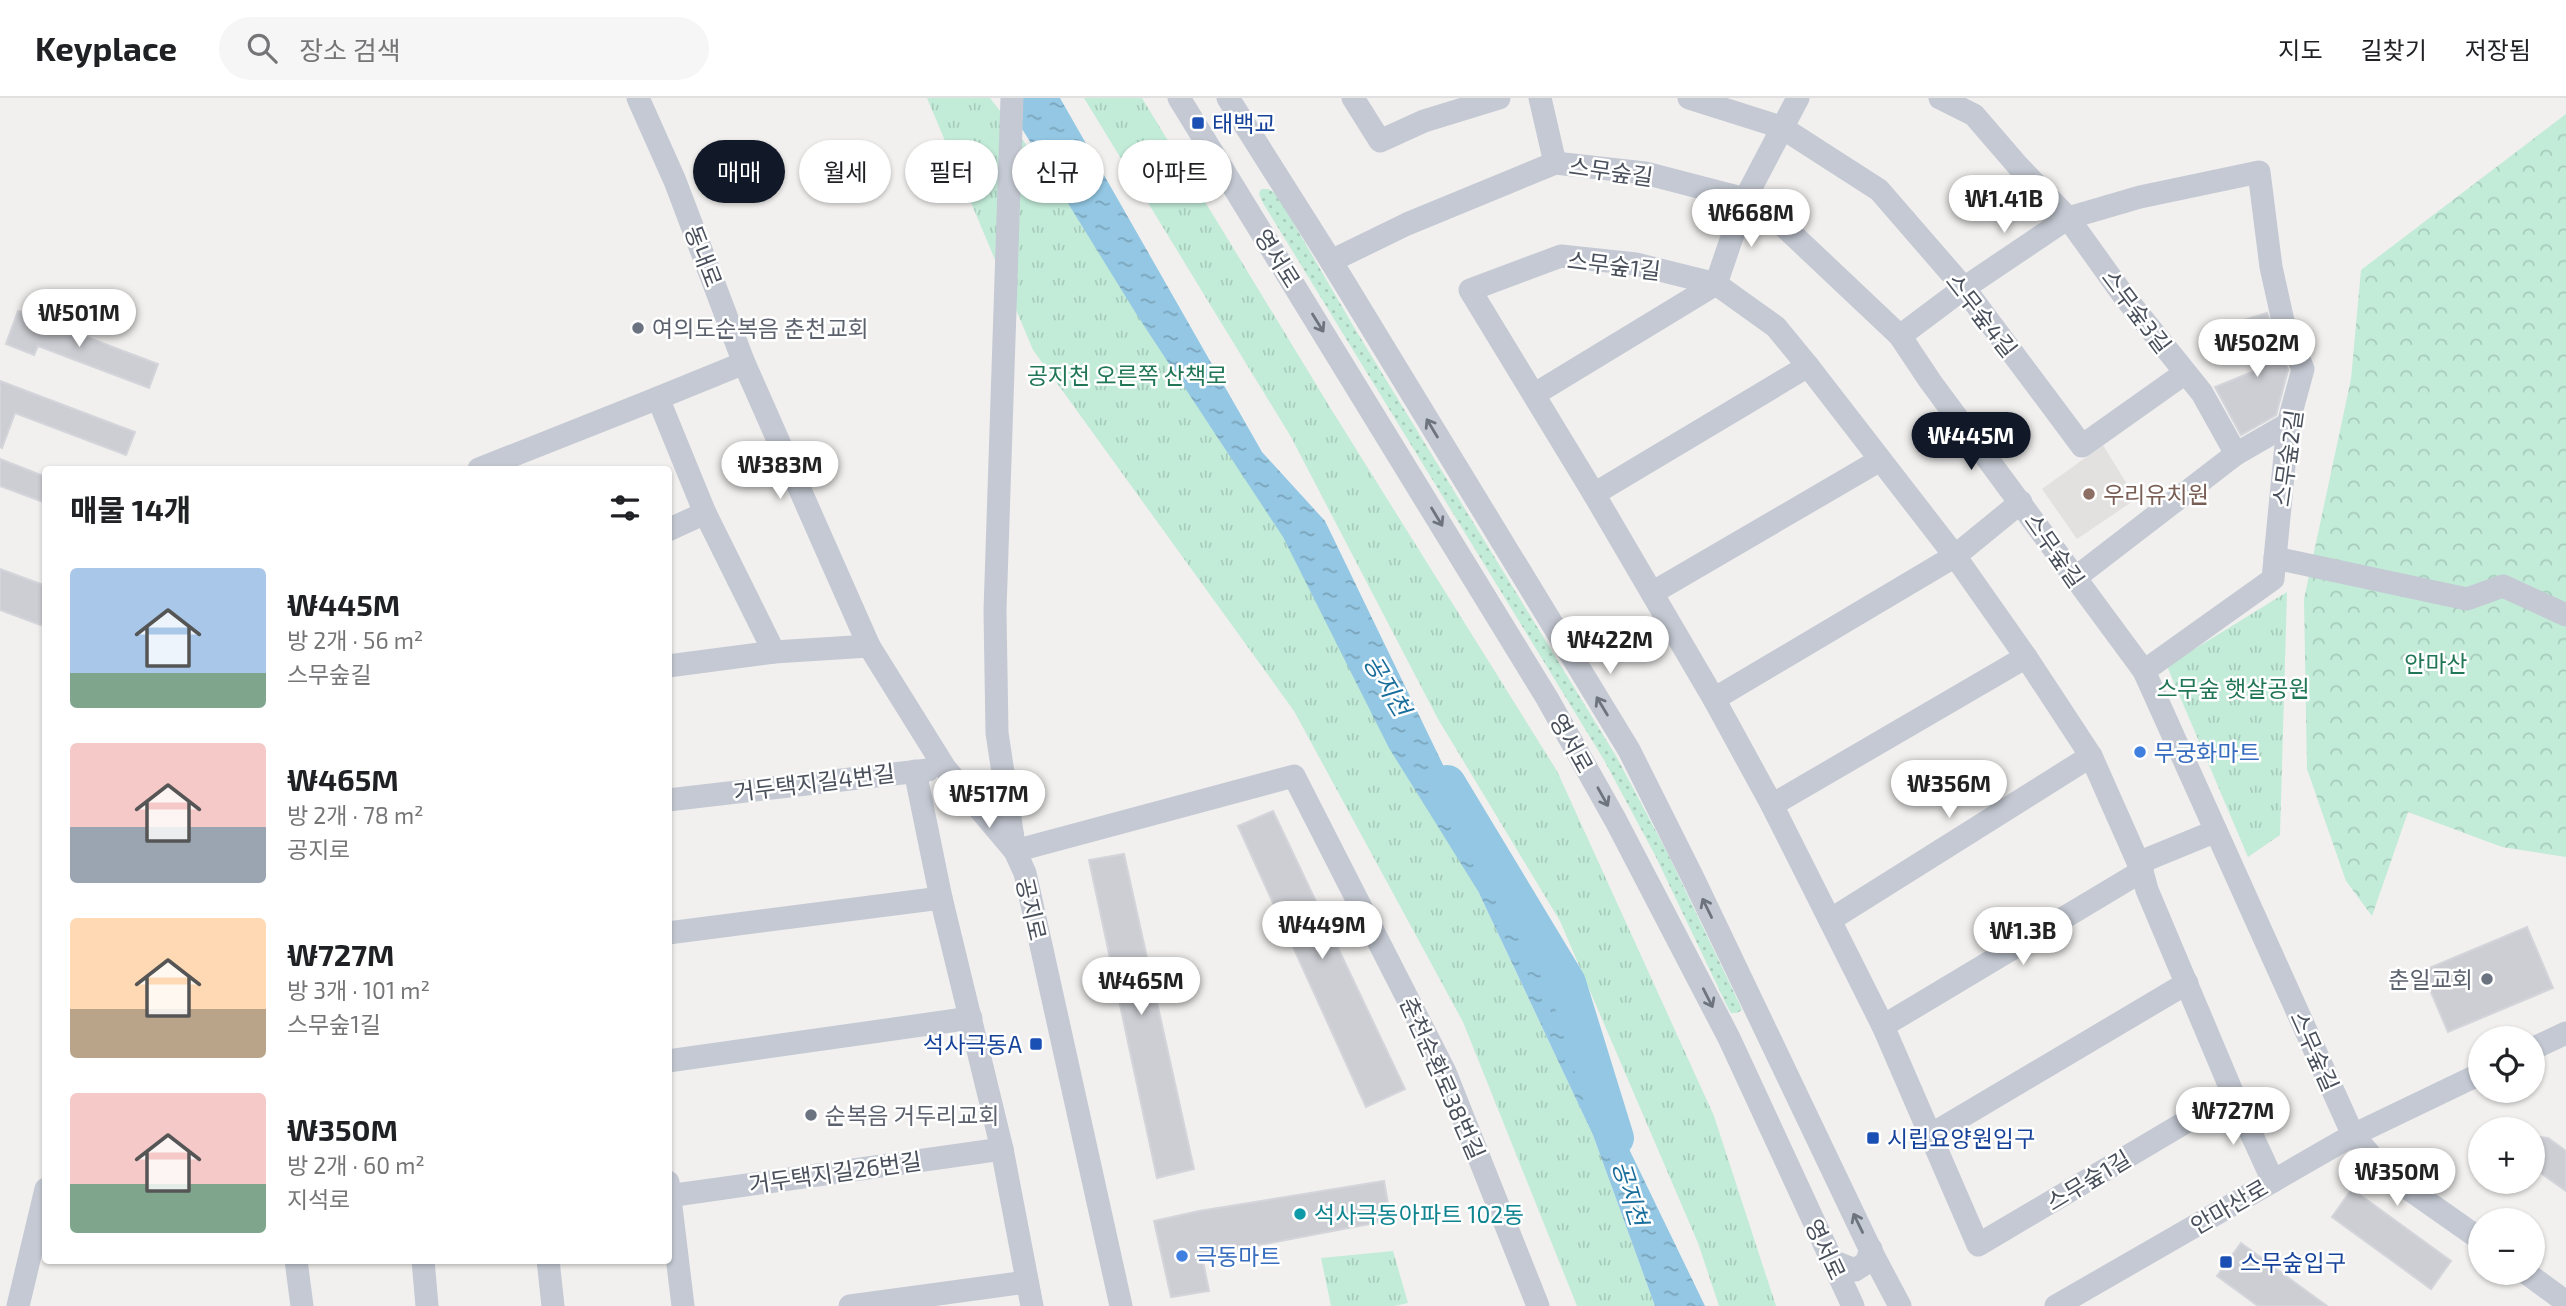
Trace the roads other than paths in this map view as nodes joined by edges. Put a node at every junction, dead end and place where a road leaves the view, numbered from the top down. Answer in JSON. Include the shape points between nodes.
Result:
{"nodes":[{"id":1,"x":638,"y":98,"type":"edge"},
{"id":2,"x":1012,"y":98,"type":"edge"},
{"id":3,"x":1179,"y":98,"type":"edge"},
{"id":4,"x":1228,"y":98,"type":"edge"},
{"id":5,"x":1353,"y":98,"type":"edge"},
{"id":6,"x":1499,"y":98,"type":"edge"},
{"id":7,"x":1539,"y":98,"type":"edge"},
{"id":8,"x":1689,"y":98,"type":"edge"},
{"id":9,"x":1798,"y":98,"type":"edge"},
{"id":10,"x":1940,"y":98,"type":"edge"},
{"id":11,"x":1781,"y":127,"type":"junction"},
{"id":12,"x":1555,"y":163,"type":"junction"},
{"id":13,"x":1745,"y":200,"type":"junction"},
{"id":14,"x":2068,"y":218,"type":"junction"},
{"id":15,"x":1331,"y":261,"type":"junction"},
{"id":16,"x":1716,"y":284,"type":"junction"},
{"id":17,"x":1964,"y":288,"type":"junction"},
{"id":18,"x":1900,"y":336,"type":"junction"},
{"id":19,"x":744,"y":363,"type":"junction"},
{"id":20,"x":1808,"y":366,"type":"junction"},
{"id":21,"x":2185,"y":373,"type":"junction"},
{"id":22,"x":1535,"y":394,"type":"junction"},
{"id":23,"x":658,"y":398,"type":"junction"},
{"id":24,"x":2288,"y":424,"type":"junction"},
{"id":25,"x":2236,"y":454,"type":"junction"},
{"id":26,"x":1880,"y":460,"type":"junction"},
{"id":27,"x":487,"y":466,"type":"edge"},
{"id":28,"x":1594,"y":494,"type":"junction"},
{"id":29,"x":2021,"y":502,"type":"junction"},
{"id":30,"x":705,"y":513,"type":"junction"},
{"id":31,"x":672,"y":528,"type":"edge"},
{"id":32,"x":1955,"y":556,"type":"junction"},
{"id":33,"x":2275,"y":558,"type":"junction"},
{"id":34,"x":2075,"y":578,"type":"junction"},
{"id":35,"x":1652,"y":593,"type":"junction"},
{"id":36,"x":2566,"y":615,"type":"edge"},
{"id":37,"x":869,"y":646,"type":"junction"},
{"id":38,"x":774,"y":652,"type":"junction"},
{"id":39,"x":2026,"y":657,"type":"junction"},
{"id":40,"x":672,"y":665,"type":"edge"},
{"id":41,"x":2144,"y":671,"type":"junction"},
{"id":42,"x":1714,"y":699,"type":"junction"},
{"id":43,"x":2091,"y":756,"type":"junction"},
{"id":44,"x":945,"y":768,"type":"junction"},
{"id":45,"x":915,"y":771,"type":"junction"},
{"id":46,"x":672,"y":800,"type":"edge"},
{"id":47,"x":1772,"y":806,"type":"junction"},
{"id":48,"x":2216,"y":831,"type":"junction"},
{"id":49,"x":1015,"y":851,"type":"junction"},
{"id":50,"x":2140,"y":867,"type":"junction"},
{"id":51,"x":942,"y":898,"type":"junction"},
{"id":52,"x":1830,"y":920,"type":"junction"},
{"id":53,"x":672,"y":932,"type":"edge"},
{"id":54,"x":2186,"y":984,"type":"junction"},
{"id":55,"x":971,"y":1018,"type":"junction"},
{"id":56,"x":1882,"y":1026,"type":"junction"},
{"id":57,"x":2566,"y":1033,"type":"edge"},
{"id":58,"x":2545,"y":1043,"type":"edge"},
{"id":59,"x":672,"y":1060,"type":"edge"},
{"id":60,"x":2468,"y":1080,"type":"edge"},
{"id":61,"x":2234,"y":1094,"type":"junction"},
{"id":62,"x":2353,"y":1135,"type":"junction"},
{"id":63,"x":1930,"y":1136,"type":"junction"},
{"id":64,"x":1002,"y":1149,"type":"junction"},
{"id":65,"x":2273,"y":1181,"type":"junction"},
{"id":66,"x":672,"y":1191,"type":"edge"},
{"id":67,"x":42,"y":1206,"type":"edge"},
{"id":68,"x":672,"y":1216,"type":"edge"},
{"id":69,"x":2468,"y":1231,"type":"edge"},
{"id":70,"x":1871,"y":1250,"type":"junction"},
{"id":71,"x":1832,"y":1261,"type":"junction"},
{"id":72,"x":297,"y":1264,"type":"edge"},
{"id":73,"x":423,"y":1264,"type":"edge"},
{"id":74,"x":548,"y":1264,"type":"edge"},
{"id":75,"x":1027,"y":1282,"type":"junction"},
{"id":76,"x":2543,"y":1285,"type":"edge"},
{"id":77,"x":2566,"y":1302,"type":"edge"},
{"id":78,"x":18,"y":1306,"type":"edge"},
{"id":79,"x":302,"y":1306,"type":"edge"},
{"id":80,"x":428,"y":1306,"type":"edge"},
{"id":81,"x":553,"y":1306,"type":"edge"},
{"id":82,"x":683,"y":1306,"type":"edge"},
{"id":83,"x":850,"y":1306,"type":"edge"},
{"id":84,"x":1032,"y":1306,"type":"edge"},
{"id":85,"x":1121,"y":1306,"type":"edge"},
{"id":86,"x":1538,"y":1306,"type":"edge"},
{"id":87,"x":1853,"y":1306,"type":"edge"},
{"id":88,"x":1900,"y":1306,"type":"edge"},
{"id":89,"x":2056,"y":1306,"type":"edge"}],
"edges":[{"from":1,"to":19,"type":"street","name":"동내로","via":[[675,181]]},
{"from":2,"to":49,"type":"street","name":"공지로","via":[[995,611],[997,733]]},
{"from":3,"to":71,"type":"street","name":"영서로","one_way":true,"via":[[1547,698],[1729,1038]]},
{"from":4,"to":15,"type":"street","name":"영서로"},
{"from":5,"to":6,"type":"street","via":[[1380,141],[1424,121]]},
{"from":7,"to":12,"type":"street"},
{"from":8,"to":11,"type":"street","name":"스무숲4길"},
{"from":9,"to":11,"type":"street"},
{"from":10,"to":14,"type":"street","name":"스무숲3길","via":[[1975,115]]},
{"from":11,"to":13,"type":"street"},
{"from":11,"to":17,"type":"street","name":"스무숲4길","via":[[1879,190]]},
{"from":12,"to":13,"type":"street","name":"스무숲길","via":[[1645,173]]},
{"from":12,"to":15,"type":"street","name":"스무숲길"},
{"from":13,"to":16,"type":"street"},
{"from":13,"to":18,"type":"street","name":"스무숲길","via":[[1773,216]]},
{"from":14,"to":17,"type":"street"},
{"from":14,"to":21,"type":"street","name":"스무숲3길"},
{"from":14,"to":24,"type":"street","name":"스무숲2길","via":[[2140,197],[2259,172],[2274,281],[2283,321],[2303,369]]},
{"from":70,"to":15,"type":"street","name":"영서로","one_way":true,"via":[[1629,750]]},
{"from":16,"to":20,"type":"street","name":"스무숲1길","via":[[1776,327]]},
{"from":16,"to":22,"type":"street","name":"스무숲1길"},
{"from":16,"to":22,"type":"street","name":"스무숲1길","via":[[1636,264],[1561,257],[1471,290]]},
{"from":17,"to":18,"type":"street"},
{"from":17,"to":21,"type":"street","name":"스무숲4길","via":[[2082,446]]},
{"from":18,"to":29,"type":"street","name":"스무숲길"},
{"from":19,"to":23,"type":"street"},
{"from":19,"to":37,"type":"street","name":"동내로"},
{"from":20,"to":26,"type":"street","name":"스무숲1길"},
{"from":20,"to":28,"type":"street"},
{"from":21,"to":25,"type":"street","name":"스무숲3길","via":[[2202,393]]},
{"from":22,"to":28,"type":"street","name":"스무숲1길"},
{"from":23,"to":27,"type":"street"},
{"from":23,"to":30,"type":"street"},
{"from":24,"to":25,"type":"street"},
{"from":24,"to":33,"type":"street","name":"스무숲2길"},
{"from":25,"to":34,"type":"street"},
{"from":26,"to":32,"type":"street","name":"스무숲1길"},
{"from":26,"to":35,"type":"street"},
{"from":28,"to":35,"type":"street","name":"스무숲1길"},
{"from":29,"to":32,"type":"street"},
{"from":29,"to":34,"type":"street","name":"스무숲길"},
{"from":30,"to":31,"type":"street"},
{"from":30,"to":38,"type":"street"},
{"from":32,"to":39,"type":"street","name":"스무숲1길"},
{"from":32,"to":42,"type":"street"},
{"from":33,"to":36,"type":"street","via":[[2467,599],[2502,586]]},
{"from":33,"to":41,"type":"street","name":"스무숲2길","via":[[2273,579]]},
{"from":34,"to":41,"type":"street","name":"스무숲길"},
{"from":35,"to":42,"type":"street","name":"스무숲1길"},
{"from":37,"to":38,"type":"street"},
{"from":37,"to":44,"type":"street","name":"동내로"},
{"from":38,"to":40,"type":"street"},
{"from":39,"to":43,"type":"street","name":"스무숲1길"},
{"from":39,"to":47,"type":"street"},
{"from":41,"to":48,"type":"street","name":"스무숲길"},
{"from":42,"to":47,"type":"street","name":"스무숲1길"},
{"from":43,"to":50,"type":"street","name":"스무숲1길"},
{"from":43,"to":52,"type":"street"},
{"from":44,"to":45,"type":"street"},
{"from":44,"to":49,"type":"street","name":"동내로"},
{"from":45,"to":46,"type":"street","name":"거두택지길4번길"},
{"from":45,"to":51,"type":"street","name":"거두택지길4번길"},
{"from":47,"to":52,"type":"street","name":"스무숲1길"},
{"from":48,"to":50,"type":"street"},
{"from":48,"to":62,"type":"street","name":"스무숲길"},
{"from":49,"to":85,"type":"street","name":"공지로","via":[[1025,873]]},
{"from":49,"to":86,"type":"street","name":"춘천순환로38번길","via":[[1294,776],[1445,1072]]},
{"from":50,"to":54,"type":"street","name":"스무숲1길"},
{"from":50,"to":56,"type":"street"},
{"from":51,"to":53,"type":"street"},
{"from":51,"to":55,"type":"street","name":"거두택지길4번길"},
{"from":52,"to":56,"type":"street","name":"스무숲1길"},
{"from":54,"to":61,"type":"street","name":"스무숲1길"},
{"from":54,"to":63,"type":"street"},
{"from":55,"to":59,"type":"street"},
{"from":55,"to":64,"type":"street","name":"거두택지길4번길"},
{"from":56,"to":63,"type":"street","name":"스무숲1길"},
{"from":57,"to":58,"type":"street"},
{"from":60,"to":62,"type":"street","name":"안마산로"},
{"from":61,"to":63,"type":"street","name":"스무숲1길","via":[[1978,1245]]},
{"from":61,"to":65,"type":"street"},
{"from":62,"to":65,"type":"street","name":"안마산로"},
{"from":62,"to":69,"type":"street","name":"스무숲길","via":[[2386,1173]]},
{"from":64,"to":66,"type":"street","name":"거두택지길26번길"},
{"from":64,"to":75,"type":"street","name":"거두택지길4번길"},
{"from":65,"to":89,"type":"street","name":"안마산로"},
{"from":67,"to":78,"type":"street"},
{"from":68,"to":82,"type":"street"},
{"from":70,"to":71,"type":"street","via":[[1866,1263],[1855,1270]]},
{"from":70,"to":88,"type":"street","name":"영서로"},
{"from":71,"to":87,"type":"street","name":"영서로"},
{"from":72,"to":79,"type":"street"},
{"from":73,"to":80,"type":"street"},
{"from":74,"to":81,"type":"street"},
{"from":75,"to":83,"type":"street"},
{"from":75,"to":84,"type":"street","name":"거두택지길4번길"},
{"from":76,"to":77,"type":"street"}]}
